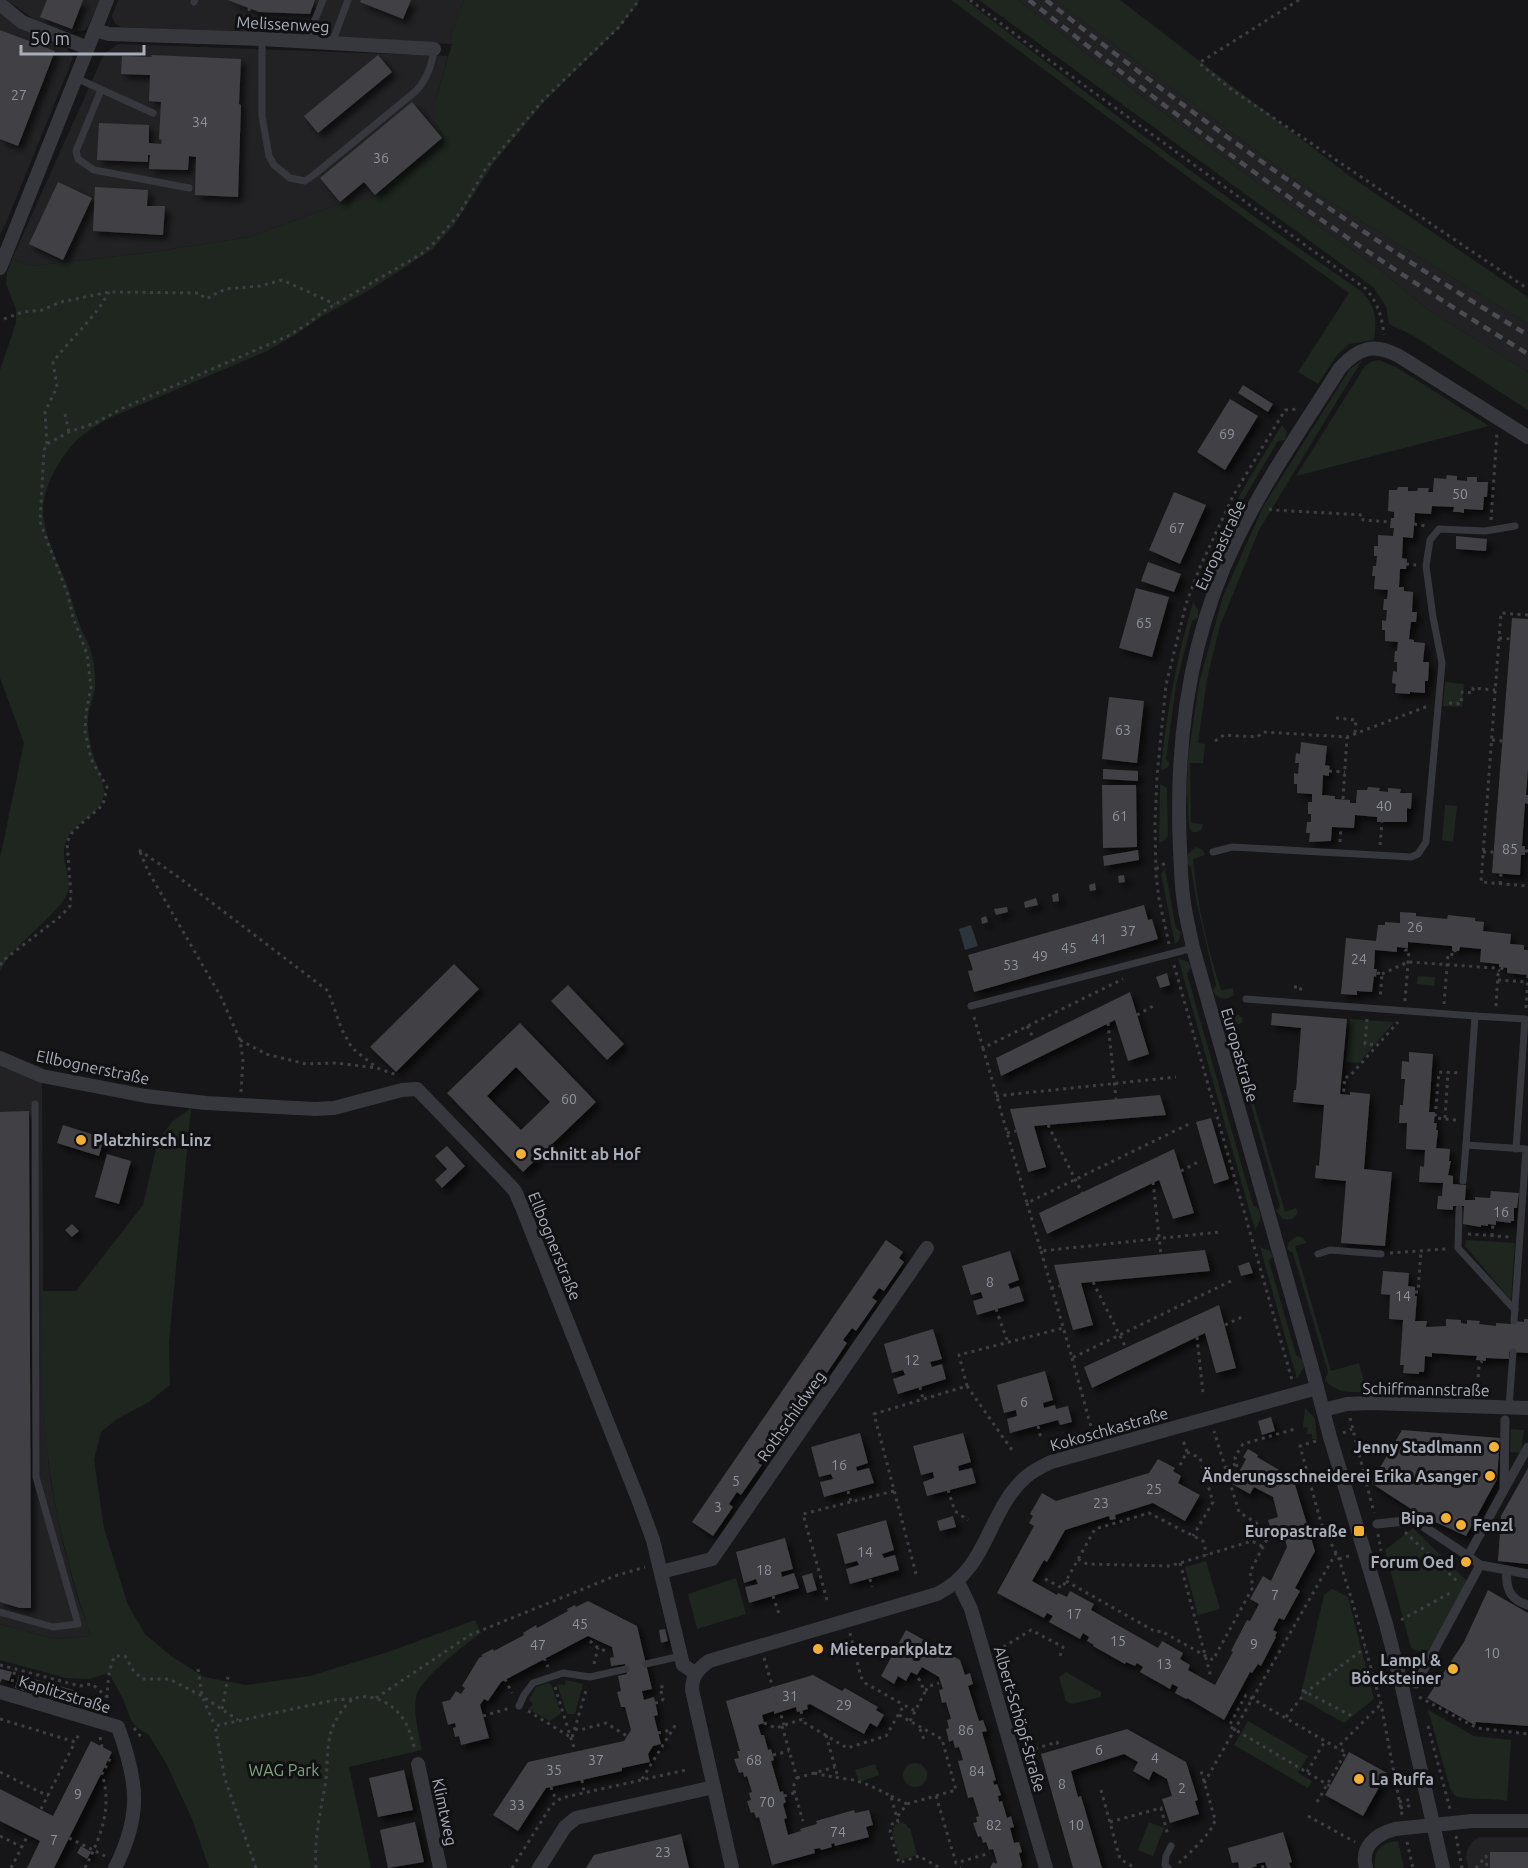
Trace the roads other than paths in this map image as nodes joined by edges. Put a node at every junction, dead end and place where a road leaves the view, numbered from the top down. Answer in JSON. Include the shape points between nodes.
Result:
{"nodes":[{"id":1,"x":107,"y":0,"type":"edge"},
{"id":2,"x":323,"y":0,"type":"edge"},
{"id":3,"x":348,"y":0,"type":"edge"},
{"id":4,"x":0,"y":4,"type":"edge"},
{"id":5,"x":95,"y":30,"type":"junction"},
{"id":6,"x":262,"y":39,"type":"junction"},
{"id":7,"x":306,"y":42,"type":"junction"},
{"id":8,"x":332,"y":43,"type":"junction"},
{"id":9,"x":88,"y":48,"type":"junction"},
{"id":10,"x":434,"y":49,"type":"joint"},
{"id":11,"x":76,"y":78,"type":"junction"},
{"id":12,"x":100,"y":90,"type":"junction"},
{"id":13,"x":153,"y":113,"type":"dead end"},
{"id":14,"x":189,"y":188,"type":"dead end"},
{"id":15,"x":0,"y":268,"type":"edge"},
{"id":16,"x":1528,"y":436,"type":"edge"},
{"id":17,"x":1515,"y":526,"type":"dead end"},
{"id":18,"x":1213,"y":852,"type":"dead end"},
{"id":19,"x":1193,"y":948,"type":"junction"},
{"id":20,"x":1246,"y":999,"type":"dead end"},
{"id":21,"x":970,"y":1006,"type":"road end"},
{"id":22,"x":1475,"y":1016,"type":"junction"},
{"id":23,"x":1526,"y":1019,"type":"edge"},
{"id":24,"x":0,"y":1058,"type":"edge"},
{"id":25,"x":35,"y":1104,"type":"dead end"},
{"id":26,"x":1466,"y":1145,"type":"junction"},
{"id":27,"x":1516,"y":1149,"type":"junction"},
{"id":28,"x":1527,"y":1149,"type":"edge"},
{"id":29,"x":1463,"y":1181,"type":"dead end"},
{"id":30,"x":1459,"y":1209,"type":"dead end"},
{"id":31,"x":927,"y":1248,"type":"dead end"},
{"id":32,"x":1318,"y":1254,"type":"dead end"},
{"id":33,"x":1380,"y":1254,"type":"road end"},
{"id":34,"x":1515,"y":1310,"type":"junction"},
{"id":35,"x":1514,"y":1322,"type":"dead end"},
{"id":36,"x":1513,"y":1352,"type":"dead end"},
{"id":37,"x":1317,"y":1388,"type":"junction"},
{"id":38,"x":1528,"y":1408,"type":"edge"},
{"id":39,"x":1323,"y":1410,"type":"junction"},
{"id":40,"x":1507,"y":1414,"type":"junction"},
{"id":41,"x":1528,"y":1448,"type":"edge"},
{"id":42,"x":1504,"y":1490,"type":"junction"},
{"id":43,"x":1377,"y":1524,"type":"dead end"},
{"id":44,"x":1468,"y":1556,"type":"junction"},
{"id":45,"x":1480,"y":1565,"type":"junction"},
{"id":46,"x":660,"y":1568,"type":"junction"},
{"id":47,"x":1507,"y":1570,"type":"junction"},
{"id":48,"x":1528,"y":1574,"type":"edge"},
{"id":49,"x":958,"y":1582,"type":"junction"},
{"id":50,"x":1528,"y":1605,"type":"edge"},
{"id":51,"x":0,"y":1612,"type":"edge"},
{"id":52,"x":681,"y":1656,"type":"junction"},
{"id":53,"x":646,"y":1664,"type":"dead end"},
{"id":54,"x":626,"y":1669,"type":"dead end"},
{"id":55,"x":695,"y":1673,"type":"junction"},
{"id":56,"x":1416,"y":1684,"type":"dead end"},
{"id":57,"x":0,"y":1692,"type":"edge"},
{"id":58,"x":519,"y":1706,"type":"road end"},
{"id":59,"x":418,"y":1764,"type":"road end"},
{"id":60,"x":714,"y":1787,"type":"junction"},
{"id":61,"x":1528,"y":1821,"type":"edge"},
{"id":62,"x":1433,"y":1825,"type":"junction"},
{"id":63,"x":1171,"y":1846,"type":"road end"},
{"id":64,"x":116,"y":1865,"type":"edge"},
{"id":65,"x":440,"y":1868,"type":"edge"},
{"id":66,"x":539,"y":1868,"type":"edge"},
{"id":67,"x":732,"y":1868,"type":"edge"},
{"id":68,"x":1046,"y":1868,"type":"edge"},
{"id":69,"x":1168,"y":1868,"type":"edge"},
{"id":70,"x":1366,"y":1868,"type":"edge"},
{"id":71,"x":1443,"y":1868,"type":"edge"}],
"edges":[{"from":1,"to":5,"type":"street"},
{"from":2,"to":7,"type":"lane"},
{"from":3,"to":8,"type":"lane"},
{"from":4,"to":9,"type":"street","via":[[22,22]]},
{"from":5,"to":6,"type":"street","name":"Melissenweg","via":[[109,34]]},
{"from":5,"to":9,"type":"street"},
{"from":6,"to":7,"type":"street","name":"Melissenweg"},
{"from":6,"to":10,"type":"lane","via":[[262,116],[269,156],[290,178],[305,181],[416,91],[429,72]]},
{"from":7,"to":8,"type":"street","name":"Melissenweg"},
{"from":8,"to":10,"type":"street","name":"Melissenweg"},
{"from":9,"to":11,"type":"street"},
{"from":11,"to":12,"type":"lane"},
{"from":11,"to":15,"type":"street"},
{"from":12,"to":13,"type":"lane"},
{"from":12,"to":14,"type":"lane","via":[[76,151],[78,159],[94,170]]},
{"from":16,"to":19,"type":"street","name":"Europastraße","via":[[1385,349],[1358,352],[1340,368],[1235,543],[1213,596],[1195,658],[1179,768],[1184,904]]},
{"from":17,"to":18,"type":"lane","via":[[1490,530],[1439,529],[1430,540],[1426,566],[1442,663],[1426,842],[1419,854],[1380,856],[1232,847]]},
{"from":19,"to":21,"type":"lane"},
{"from":19,"to":37,"type":"street","name":"Europastraße"},
{"from":20,"to":22,"type":"lane"},
{"from":22,"to":23,"type":"lane"},
{"from":22,"to":26,"type":"lane"},
{"from":23,"to":27,"type":"lane"},
{"from":24,"to":46,"type":"street","name":"Ellbognerstraße","via":[[42,1076],[168,1100],[315,1109],[417,1089],[515,1191],[638,1499]]},
{"from":25,"to":51,"type":"lane","via":[[36,1477],[78,1624],[53,1627]]},
{"from":26,"to":27,"type":"lane"},
{"from":26,"to":29,"type":"lane"},
{"from":27,"to":28,"type":"lane"},
{"from":28,"to":34,"type":"lane"},
{"from":30,"to":34,"type":"lane","via":[[1458,1248]]},
{"from":31,"to":46,"type":"street","name":"Rothschildweg","via":[[712,1559]]},
{"from":32,"to":33,"type":"lane","via":[[1330,1250]]},
{"from":34,"to":35,"type":"lane"},
{"from":36,"to":40,"type":"lane"},
{"from":37,"to":39,"type":"street","name":"Europastraße"},
{"from":37,"to":49,"type":"street","name":"Kokoschkastraße","via":[[1051,1462],[1027,1476],[1015,1489],[970,1569]]},
{"from":38,"to":40,"type":"street","name":"Schiffmannstraße"},
{"from":39,"to":40,"type":"street","name":"Schiffmannstraße","via":[[1371,1404]]},
{"from":39,"to":62,"type":"street","name":"Europastraße","via":[[1386,1624]]},
{"from":40,"to":42,"type":"street"},
{"from":41,"to":42,"type":"street"},
{"from":42,"to":44,"type":"street"},
{"from":43,"to":44,"type":"street","via":[[1414,1520]]},
{"from":44,"to":45,"type":"street"},
{"from":45,"to":47,"type":"street"},
{"from":45,"to":56,"type":"street"},
{"from":46,"to":52,"type":"street","name":"Ellbognerstraße"},
{"from":47,"to":48,"type":"street"},
{"from":47,"to":50,"type":"street","via":[[1506,1583],[1512,1598]]},
{"from":49,"to":55,"type":"street","name":"Kokoschkastraße","via":[[937,1594],[709,1661]]},
{"from":49,"to":68,"type":"street","name":"Albert-Schöpf-Straße","via":[[971,1609]]},
{"from":52,"to":53,"type":"lane"},
{"from":52,"to":55,"type":"street","name":"Ellbognerstraße","via":[[683,1665]]},
{"from":54,"to":58,"type":"lane","via":[[590,1677],[563,1673],[533,1683]]},
{"from":55,"to":60,"type":"street","via":[[692,1690]]},
{"from":57,"to":64,"type":"street","name":"Kaplitzstraße","via":[[118,1727],[129,1756],[135,1794],[130,1834]]},
{"from":59,"to":65,"type":"street","name":"Klimtweg"},
{"from":60,"to":66,"type":"street","via":[[576,1818],[565,1827]]},
{"from":60,"to":67,"type":"street"},
{"from":61,"to":62,"type":"street"},
{"from":62,"to":70,"type":"street","via":[[1377,1836],[1365,1852]]},
{"from":62,"to":71,"type":"street","name":"Europastraße"},
{"from":63,"to":69,"type":"lane","via":[[1166,1856]]}]}
